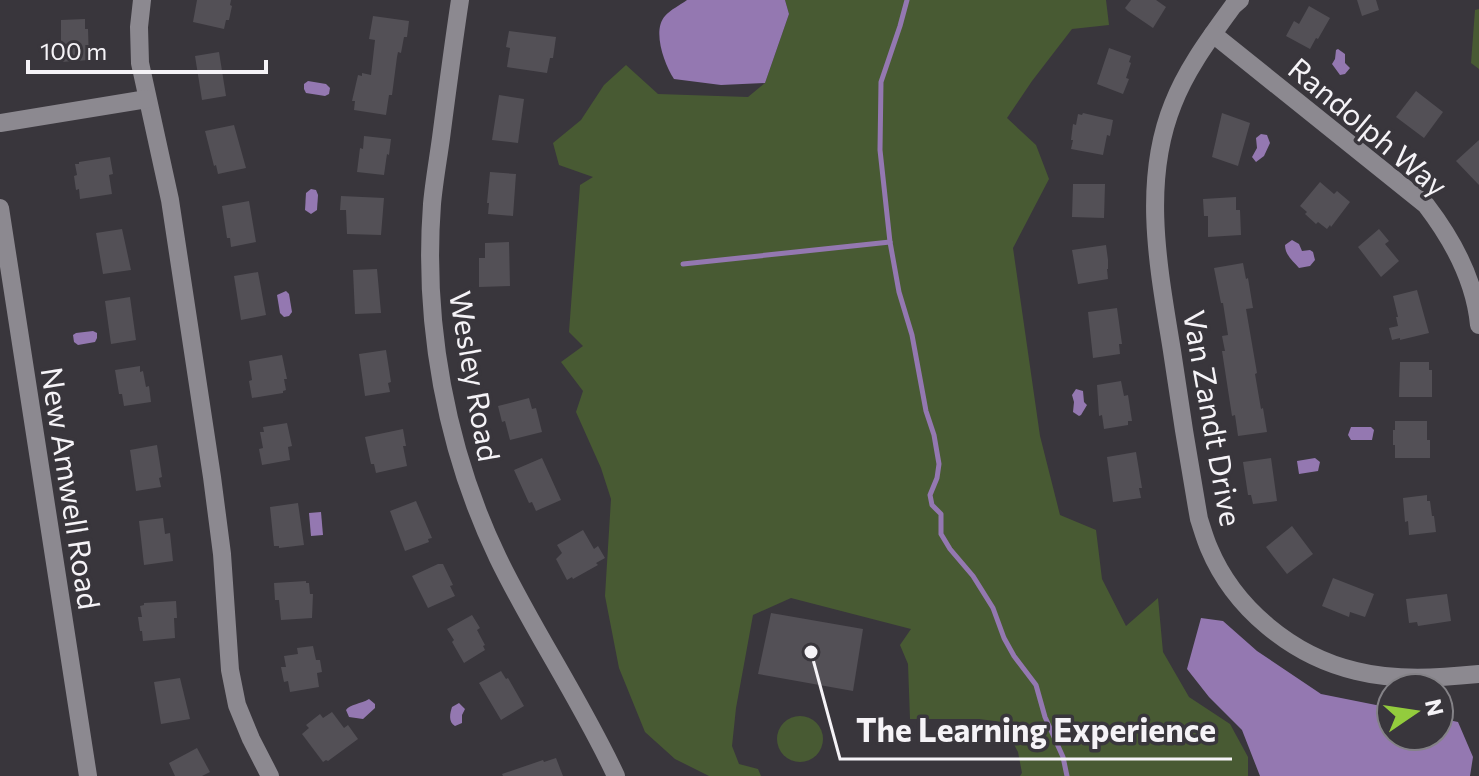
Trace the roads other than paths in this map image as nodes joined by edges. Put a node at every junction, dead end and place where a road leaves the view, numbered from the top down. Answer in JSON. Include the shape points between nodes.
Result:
{"nodes":[{"id":1,"x":142,"y":0,"type":"edge"},
{"id":2,"x":460,"y":0,"type":"edge"},
{"id":3,"x":1240,"y":0,"type":"edge"},
{"id":4,"x":1213,"y":34,"type":"junction"},
{"id":5,"x":147,"y":99,"type":"junction"},
{"id":6,"x":0,"y":123,"type":"edge"},
{"id":7,"x":0,"y":208,"type":"edge"},
{"id":8,"x":1479,"y":325,"type":"edge"},
{"id":9,"x":1479,"y":674,"type":"edge"},
{"id":10,"x":88,"y":776,"type":"edge"},
{"id":11,"x":270,"y":776,"type":"edge"},
{"id":12,"x":616,"y":776,"type":"edge"}],
"edges":[{"from":1,"to":5,"type":"street","via":[[140,63]]},
{"from":2,"to":12,"type":"street","name":"Wesley Road","via":[[432,203],[430,255],[431,304],[449,418],[478,513],[498,558]]},
{"from":3,"to":4,"type":"street","name":"Van Zandt Drive"},
{"from":4,"to":8,"type":"street","name":"Randolph Way","via":[[1426,205],[1447,232],[1467,274]]},
{"from":4,"to":9,"type":"street","name":"Van Zandt Drive","via":[[1171,107],[1156,176],[1154,224],[1186,446],[1209,548],[1247,607],[1270,629],[1323,660],[1356,672],[1401,677]]},
{"from":5,"to":6,"type":"street"},
{"from":5,"to":11,"type":"street","via":[[170,200],[212,477],[230,670],[237,705]]},
{"from":7,"to":10,"type":"street","name":"New Amwell Road"}]}
